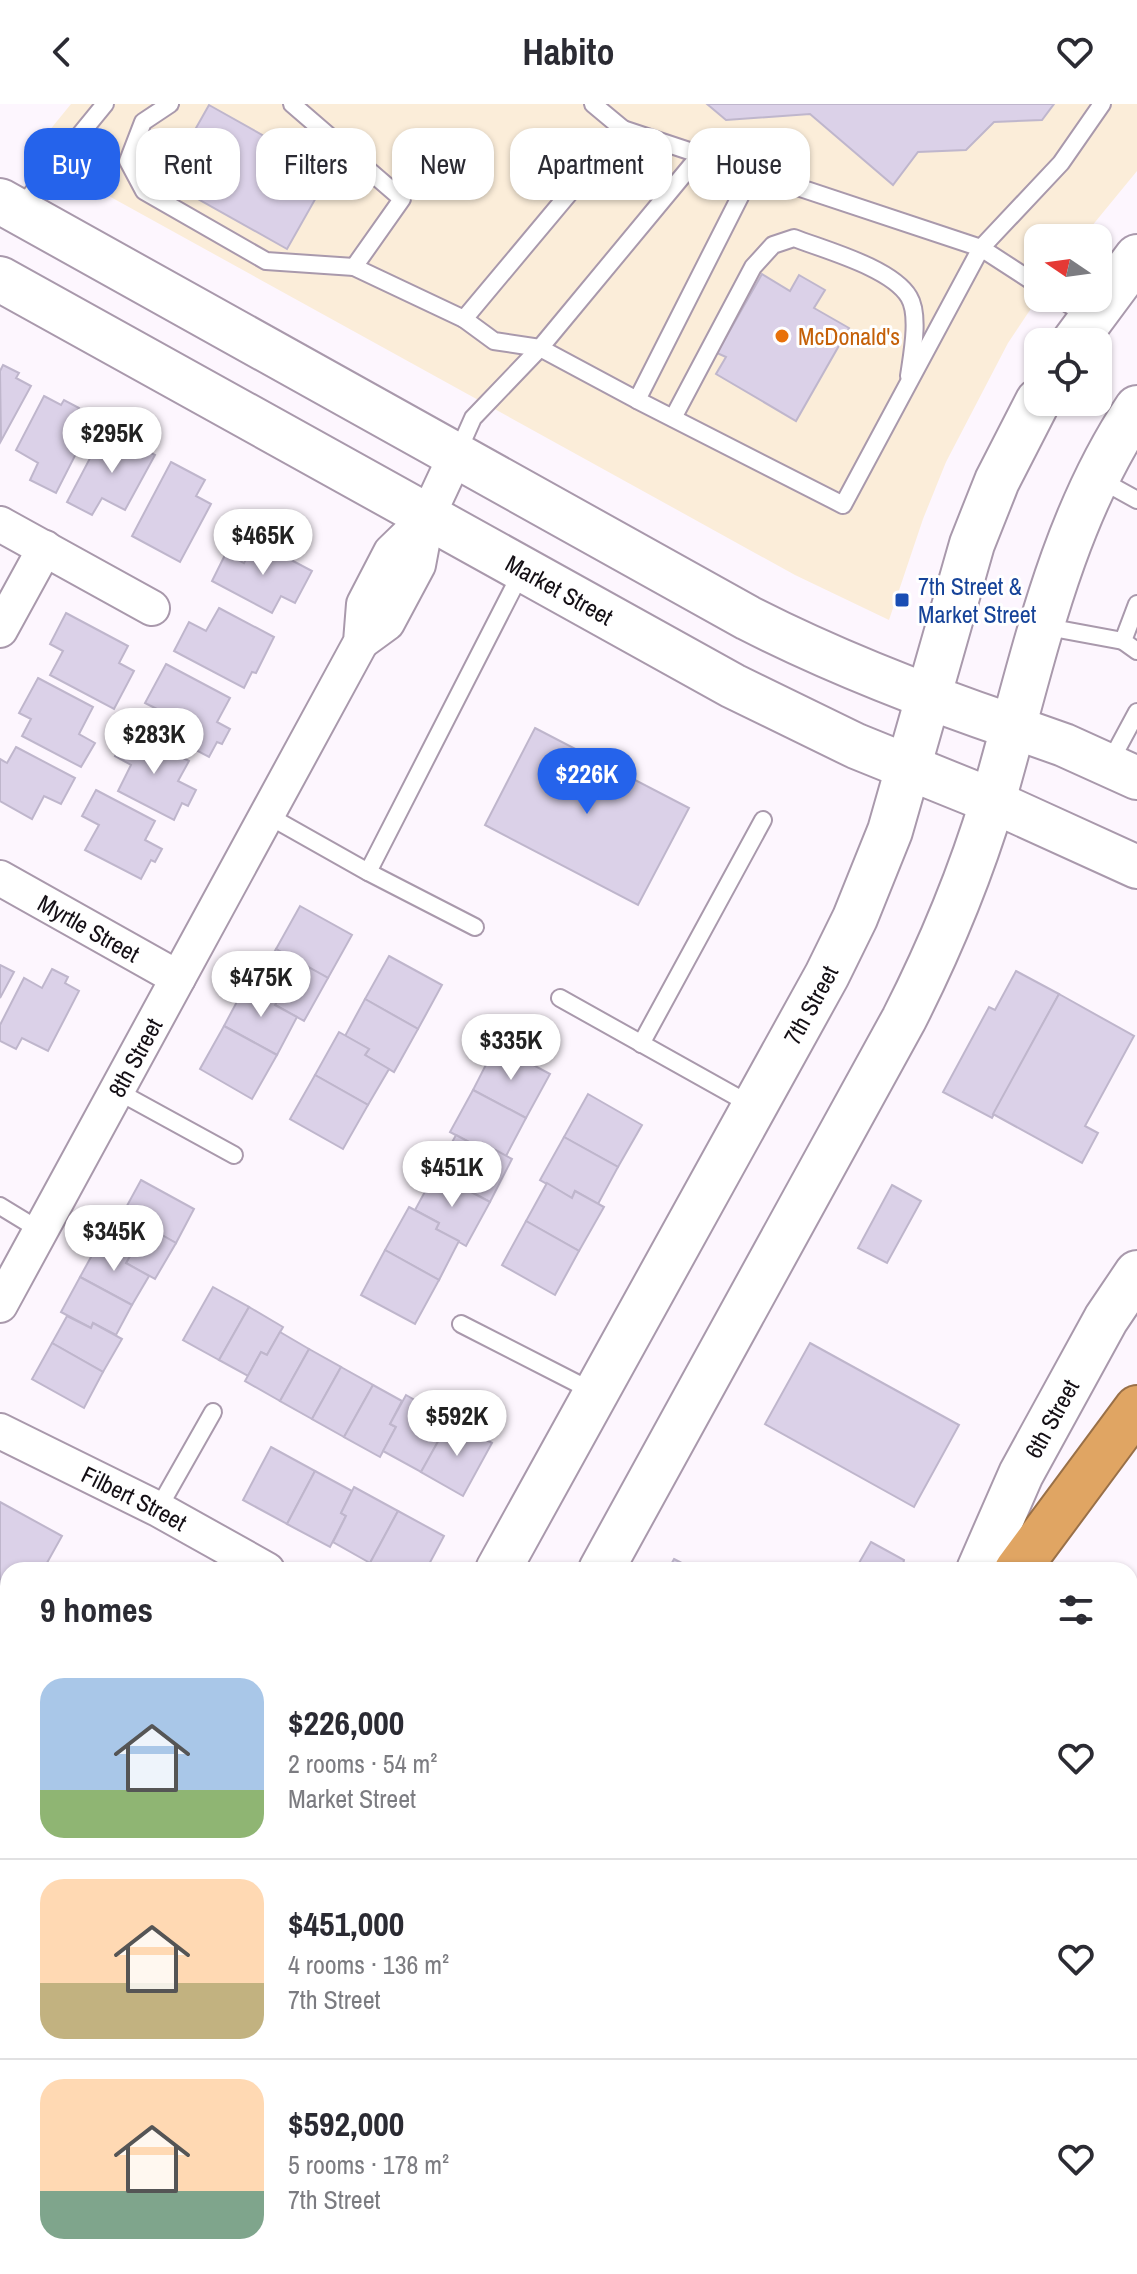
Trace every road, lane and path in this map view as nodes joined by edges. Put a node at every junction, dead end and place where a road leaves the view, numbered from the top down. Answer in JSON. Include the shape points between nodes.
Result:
{"nodes":[{"id":1,"x":105,"y":104,"type":"edge"},
{"id":2,"x":170,"y":104,"type":"edge"},
{"id":3,"x":292,"y":104,"type":"edge"},
{"id":4,"x":593,"y":104,"type":"edge"},
{"id":5,"x":1102,"y":104,"type":"edge"},
{"id":6,"x":622,"y":128,"type":"edge"},
{"id":7,"x":688,"y":169,"type":"edge"},
{"id":8,"x":810,"y":192,"type":"edge"},
{"id":9,"x":564,"y":200,"type":"edge"},
{"id":10,"x":738,"y":200,"type":"edge"},
{"id":11,"x":9,"y":206,"type":"edge"},
{"id":12,"x":981,"y":248,"type":"junction"},
{"id":13,"x":1137,"y":257,"type":"edge"},
{"id":14,"x":354,"y":267,"type":"junction"},
{"id":15,"x":1024,"y":276,"type":"edge"},
{"id":16,"x":0,"y":279,"type":"edge"},
{"id":17,"x":464,"y":319,"type":"junction"},
{"id":18,"x":1074,"y":319,"type":"edge"},
{"id":19,"x":540,"y":348,"type":"junction"},
{"id":20,"x":908,"y":386,"type":"junction"},
{"id":21,"x":637,"y":400,"type":"junction"},
{"id":22,"x":1137,"y":408,"type":"edge"},
{"id":23,"x":1030,"y":416,"type":"edge"},
{"id":24,"x":673,"y":418,"type":"junction"},
{"id":25,"x":456,"y":455,"type":"junction"},
{"id":26,"x":1098,"y":478,"type":"junction"},
{"id":27,"x":1137,"y":500,"type":"edge"},
{"id":28,"x":427,"y":517,"type":"junction"},
{"id":29,"x":0,"y":524,"type":"edge"},
{"id":30,"x":45,"y":548,"type":"junction"},
{"id":31,"x":523,"y":570,"type":"junction"},
{"id":32,"x":1137,"y":604,"type":"edge"},
{"id":33,"x":152,"y":608,"type":"dead end"},
{"id":34,"x":1041,"y":625,"type":"junction"},
{"id":35,"x":0,"y":630,"type":"edge"},
{"id":36,"x":1130,"y":646,"type":"edge"},
{"id":37,"x":930,"y":699,"type":"junction"},
{"id":38,"x":1137,"y":712,"type":"edge"},
{"id":39,"x":1013,"y":727,"type":"junction"},
{"id":40,"x":909,"y":768,"type":"junction"},
{"id":41,"x":1123,"y":772,"type":"edge"},
{"id":42,"x":992,"y":801,"type":"junction"},
{"id":43,"x":267,"y":815,"type":"junction"},
{"id":44,"x":763,"y":820,"type":"dead end"},
{"id":45,"x":1137,"y":867,"type":"edge"},
{"id":46,"x":368,"y":872,"type":"junction"},
{"id":47,"x":0,"y":878,"type":"edge"},
{"id":48,"x":475,"y":927,"type":"dead end"},
{"id":49,"x":178,"y":978,"type":"junction"},
{"id":50,"x":560,"y":998,"type":"dead end"},
{"id":51,"x":641,"y":1044,"type":"junction"},
{"id":52,"x":119,"y":1092,"type":"junction"},
{"id":53,"x":754,"y":1106,"type":"junction"},
{"id":54,"x":234,"y":1155,"type":"dead end"},
{"id":55,"x":0,"y":1206,"type":"edge"},
{"id":56,"x":41,"y":1231,"type":"junction"},
{"id":57,"x":1137,"y":1273,"type":"edge"},
{"id":58,"x":0,"y":1305,"type":"edge"},
{"id":59,"x":461,"y":1324,"type":"dead end"},
{"id":60,"x":596,"y":1393,"type":"junction"},
{"id":61,"x":1137,"y":1408,"type":"edge"},
{"id":62,"x":213,"y":1412,"type":"dead end"},
{"id":63,"x":0,"y":1431,"type":"edge"},
{"id":64,"x":158,"y":1509,"type":"junction"},
{"id":65,"x":253,"y":1562,"type":"edge"},
{"id":66,"x":502,"y":1562,"type":"edge"},
{"id":67,"x":605,"y":1562,"type":"edge"},
{"id":68,"x":982,"y":1562,"type":"edge"},
{"id":69,"x":1023,"y":1562,"type":"edge"}],
"edges":[{"from":1,"to":11,"type":"lane"},
{"from":2,"to":14,"type":"lane","via":[[143,122],[128,161],[144,191],[266,261]]},
{"from":3,"to":14,"type":"lane","via":[[402,199]]},
{"from":4,"to":6,"type":"lane"},
{"from":5,"to":12,"type":"lane","via":[[1061,163]]},
{"from":7,"to":19,"type":"lane"},
{"from":8,"to":12,"type":"lane"},
{"from":9,"to":17,"type":"lane"},
{"from":10,"to":21,"type":"lane"},
{"from":11,"to":25,"type":"main road"},
{"from":12,"to":15,"type":"lane"},
{"from":12,"to":20,"type":"lane"},
{"from":13,"to":18,"type":"main road"},
{"from":14,"to":17,"type":"lane"},
{"from":16,"to":28,"type":"main road","name":"Market Street"},
{"from":17,"to":19,"type":"lane","via":[[494,341]]},
{"from":19,"to":21,"type":"lane"},
{"from":19,"to":25,"type":"lane","via":[[473,418]]},
{"from":20,"to":24,"type":"lane","via":[[843,505]]},
{"from":20,"to":24,"type":"lane","via":[[914,335],[910,298],[896,282],[871,268],[794,238],[773,245],[753,267]]},
{"from":21,"to":24,"type":"lane"},
{"from":22,"to":26,"type":"main road"},
{"from":23,"to":37,"type":"main road","name":"7th Street","via":[[972,544]]},
{"from":25,"to":28,"type":"street","name":"8th Street"},
{"from":25,"to":37,"type":"main road","via":[[810,650]]},
{"from":26,"to":27,"type":"lane"},
{"from":26,"to":34,"type":"main road"},
{"from":28,"to":31,"type":"main road","name":"Market Street"},
{"from":28,"to":43,"type":"street","name":"8th Street","via":[[391,552],[364,604],[361,642]]},
{"from":29,"to":30,"type":"street"},
{"from":30,"to":33,"type":"street"},
{"from":30,"to":35,"type":"street"},
{"from":31,"to":40,"type":"main road","name":"Market Street","via":[[733,686]]},
{"from":31,"to":46,"type":"lane"},
{"from":32,"to":36,"type":"lane"},
{"from":34,"to":36,"type":"lane"},
{"from":34,"to":39,"type":"main road"},
{"from":37,"to":39,"type":"main road"},
{"from":37,"to":40,"type":"main road","name":"7th Street"},
{"from":38,"to":41,"type":"lane"},
{"from":39,"to":41,"type":"street"},
{"from":39,"to":42,"type":"main road"},
{"from":40,"to":42,"type":"main road","name":"Market Street"},
{"from":40,"to":53,"type":"main road","name":"7th Street","via":[[855,918]]},
{"from":42,"to":45,"type":"street","name":"Market Street"},
{"from":42,"to":67,"type":"main road","via":[[958,904],[904,1019]]},
{"from":43,"to":46,"type":"lane"},
{"from":43,"to":49,"type":"street","name":"8th Street"},
{"from":44,"to":51,"type":"lane"},
{"from":46,"to":48,"type":"lane"},
{"from":47,"to":49,"type":"street","name":"Myrtle Street"},
{"from":49,"to":52,"type":"street","name":"8th Street"},
{"from":50,"to":51,"type":"lane"},
{"from":51,"to":53,"type":"lane"},
{"from":52,"to":54,"type":"lane"},
{"from":52,"to":56,"type":"street","name":"8th Street"},
{"from":53,"to":60,"type":"main road","name":"7th Street"},
{"from":55,"to":56,"type":"lane"},
{"from":56,"to":58,"type":"street","name":"8th Street"},
{"from":57,"to":68,"type":"main road","name":"6th Street","via":[[1021,1474]]},
{"from":59,"to":60,"type":"lane"},
{"from":60,"to":66,"type":"main road","name":"7th Street"},
{"from":61,"to":69,"type":"highway"},
{"from":62,"to":64,"type":"lane"},
{"from":63,"to":64,"type":"street","name":"Filbert Street"},
{"from":64,"to":65,"type":"street","name":"Filbert Street"}]}
